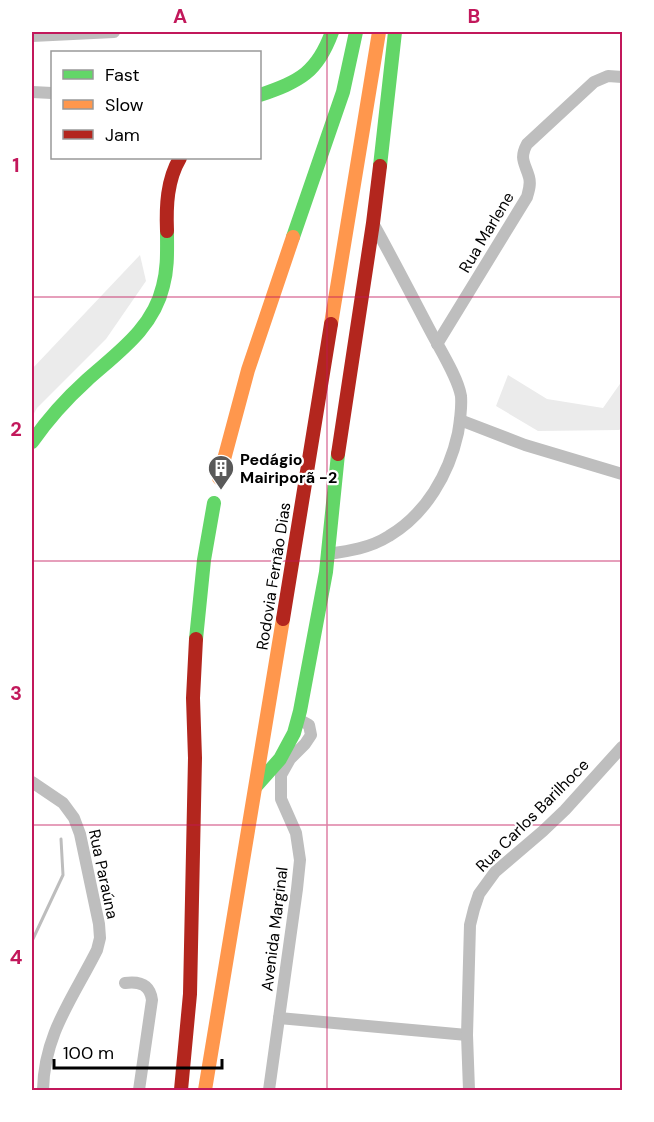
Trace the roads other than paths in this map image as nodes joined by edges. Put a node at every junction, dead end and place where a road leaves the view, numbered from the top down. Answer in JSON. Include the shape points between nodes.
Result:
{"nodes":[{"id":1,"x":114,"y":32,"type":"edge"},
{"id":2,"x":332,"y":32,"type":"edge"},
{"id":3,"x":356,"y":32,"type":"edge"},
{"id":4,"x":379,"y":32,"type":"edge"},
{"id":5,"x":395,"y":32,"type":"edge"},
{"id":6,"x":32,"y":36,"type":"edge"},
{"id":7,"x":622,"y":77,"type":"edge"},
{"id":8,"x":32,"y":92,"type":"edge"},
{"id":9,"x":51,"y":93,"type":"edge"},
{"id":10,"x":261,"y":95,"type":"edge"},
{"id":11,"x":180,"y":159,"type":"edge"},
{"id":12,"x":373,"y":223,"type":"junction"},
{"id":13,"x":437,"y":344,"type":"junction"},
{"id":14,"x":460,"y":420,"type":"junction"},
{"id":15,"x":32,"y":442,"type":"edge"},
{"id":16,"x":622,"y":474,"type":"edge"},
{"id":17,"x":219,"y":478,"type":"dead end"},
{"id":18,"x":214,"y":503,"type":"dead end"},
{"id":19,"x":328,"y":554,"type":"junction"},
{"id":20,"x":298,"y":719,"type":"junction"},
{"id":21,"x":622,"y":747,"type":"edge"},
{"id":22,"x":32,"y":782,"type":"edge"},
{"id":23,"x":256,"y":786,"type":"junction"},
{"id":24,"x":125,"y":982,"type":"dead end"},
{"id":25,"x":279,"y":1018,"type":"junction"},
{"id":26,"x":467,"y":1035,"type":"junction"},
{"id":27,"x":43,"y":1090,"type":"edge"},
{"id":28,"x":139,"y":1090,"type":"edge"},
{"id":29,"x":181,"y":1090,"type":"edge"},
{"id":30,"x":205,"y":1090,"type":"edge"},
{"id":31,"x":269,"y":1090,"type":"edge"},
{"id":32,"x":469,"y":1090,"type":"edge"}],
"edges":[{"from":1,"to":6,"type":"street"},
{"from":2,"to":10,"type":"main road","via":[[318,63],[308,74]]},
{"from":3,"to":17,"type":"main road","via":[[343,92],[248,370]]},
{"from":4,"to":23,"type":"main road","name":"Rodovia Fernão Dias"},
{"from":5,"to":12,"type":"main road"},
{"from":7,"to":13,"type":"street","name":"Rua Marlene","via":[[608,76],[594,82],[527,144],[522,155],[530,183],[527,197]]},
{"from":8,"to":9,"type":"street"},
{"from":11,"to":15,"type":"main road","via":[[172,174],[166,270],[158,303],[131,341],[64,403]]},
{"from":12,"to":13,"type":"street"},
{"from":12,"to":19,"type":"main road","via":[[340,440]]},
{"from":13,"to":14,"type":"street","via":[[461,395]]},
{"from":14,"to":16,"type":"street","via":[[525,445]]},
{"from":14,"to":19,"type":"street","via":[[446,472],[424,506],[390,536],[374,544]]},
{"from":18,"to":29,"type":"main road","via":[[197,623],[190,994]]},
{"from":19,"to":20,"type":"main road"},
{"from":20,"to":23,"type":"main road","via":[[280,759]]},
{"from":20,"to":25,"type":"street","name":"Avenida Marginal","via":[[309,726],[311,735],[281,775],[281,799],[296,833],[300,860]]},
{"from":21,"to":26,"type":"street","name":"Rua Carlos Barilhoce","via":[[566,810],[495,872],[479,894],[470,925]]},
{"from":22,"to":27,"type":"street","name":"Rua Paraúna","via":[[63,803],[74,818],[100,938],[57,1024],[44,1067]]},
{"from":23,"to":30,"type":"main road","name":"Rodovia Fernão Dias"},
{"from":24,"to":28,"type":"street","via":[[144,985],[152,1000]]},
{"from":25,"to":26,"type":"street"},
{"from":25,"to":31,"type":"street","name":"Avenida Marginal"},
{"from":26,"to":32,"type":"street","name":"Rua Carlos Barilhoce"}]}
